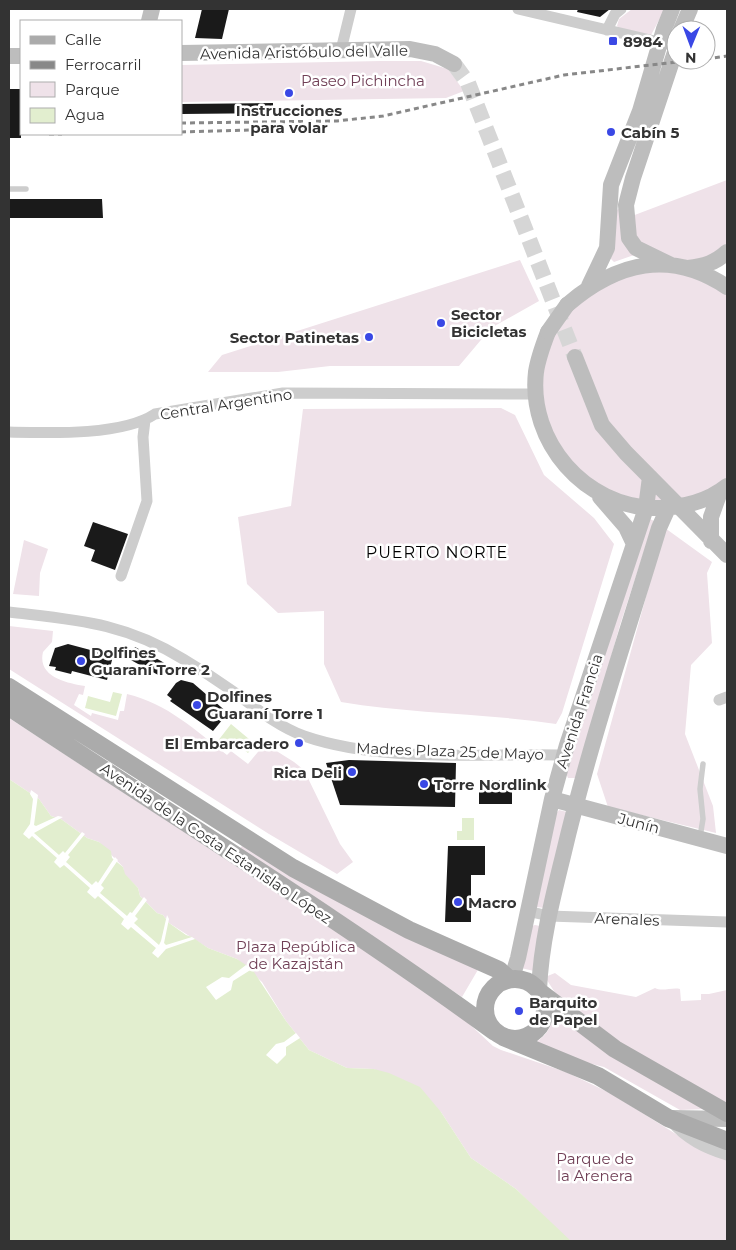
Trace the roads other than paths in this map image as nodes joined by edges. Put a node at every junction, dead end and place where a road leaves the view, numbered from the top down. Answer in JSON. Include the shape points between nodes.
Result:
{"nodes":[{"id":1,"x":351,"y":9,"type":"edge"},
{"id":2,"x":518,"y":9,"type":"edge"},
{"id":3,"x":621,"y":9,"type":"edge"},
{"id":4,"x":541,"y":11,"type":"edge"},
{"id":5,"x":607,"y":30,"type":"junction"},
{"id":6,"x":666,"y":45,"type":"edge"},
{"id":7,"x":341,"y":50,"type":"junction"},
{"id":8,"x":182,"y":54,"type":"edge"},
{"id":9,"x":666,"y":56,"type":"edge"},
{"id":10,"x":666,"y":63,"type":"edge"},
{"id":11,"x":454,"y":64,"type":"tunnel mouth"},
{"id":12,"x":9,"y":189,"type":"edge"},
{"id":13,"x":26,"y":189,"type":"dead end"},
{"id":14,"x":727,"y":252,"type":"edge"},
{"id":15,"x":678,"y":267,"type":"junction"},
{"id":16,"x":589,"y":286,"type":"junction"},
{"id":17,"x":727,"y":287,"type":"edge"},
{"id":18,"x":575,"y":357,"type":"tunnel mouth"},
{"id":19,"x":536,"y":394,"type":"junction"},
{"id":20,"x":146,"y":420,"type":"junction"},
{"id":21,"x":9,"y":432,"type":"edge"},
{"id":22,"x":650,"y":477,"type":"junction"},
{"id":23,"x":724,"y":489,"type":"edge"},
{"id":24,"x":593,"y":490,"type":"junction"},
{"id":25,"x":646,"y":508,"type":"junction"},
{"id":26,"x":673,"y":508,"type":"junction"},
{"id":27,"x":711,"y":541,"type":"junction"},
{"id":28,"x":634,"y":544,"type":"junction"},
{"id":29,"x":727,"y":555,"type":"edge"},
{"id":30,"x":121,"y":576,"type":"dead end"},
{"id":31,"x":9,"y":612,"type":"edge"},
{"id":32,"x":9,"y":687,"type":"edge"},
{"id":33,"x":9,"y":708,"type":"edge"},
{"id":34,"x":562,"y":762,"type":"junction"},
{"id":35,"x":703,"y":764,"type":"dead end"},
{"id":36,"x":584,"y":775,"type":"junction"},
{"id":37,"x":552,"y":800,"type":"junction"},
{"id":38,"x":575,"y":805,"type":"junction"},
{"id":39,"x":699,"y":839,"type":"junction"},
{"id":40,"x":727,"y":846,"type":"edge"},
{"id":41,"x":527,"y":911,"type":"junction"},
{"id":42,"x":549,"y":916,"type":"junction"},
{"id":43,"x":727,"y":922,"type":"edge"},
{"id":44,"x":510,"y":978,"type":"junction"},
{"id":45,"x":540,"y":991,"type":"junction"},
{"id":46,"x":499,"y":1034,"type":"junction"},
{"id":47,"x":727,"y":1113,"type":"edge"},
{"id":48,"x":668,"y":1118,"type":"junction"},
{"id":49,"x":727,"y":1119,"type":"edge"},
{"id":50,"x":727,"y":1141,"type":"edge"},
{"id":51,"x":727,"y":1155,"type":"edge"}],
"edges":[{"from":1,"to":7,"type":"street"},
{"from":2,"to":4,"type":"street"},
{"from":3,"to":5,"type":"street"},
{"from":4,"to":5,"type":"street"},
{"from":5,"to":6,"type":"street"},
{"from":7,"to":8,"type":"main road","name":"Avenida Aristóbulo del Valle"},
{"from":7,"to":11,"type":"main road","name":"Avenida Aristóbulo del Valle","via":[[410,49],[435,54]]},
{"from":9,"to":16,"type":"main road","via":[[611,185],[607,248]]},
{"from":10,"to":15,"type":"main road","via":[[626,205],[629,238],[636,248]]},
{"from":12,"to":13,"type":"lane"},
{"from":14,"to":15,"type":"main road","via":[[718,260],[702,266]]},
{"from":15,"to":16,"type":"main road","via":[[650,265],[628,268]]},
{"from":15,"to":17,"type":"main road","via":[[713,278]]},
{"from":16,"to":19,"type":"main road","bridge":true,"via":[[568,305],[548,332],[538,366]]},
{"from":18,"to":22,"type":"main road","via":[[602,425]]},
{"from":19,"to":20,"type":"street","name":"Central Argentino","via":[[283,393],[155,414]]},
{"from":19,"to":24,"type":"main road","via":[[539,417],[547,438],[559,458]]},
{"from":20,"to":21,"type":"street","name":"Central Argentino","via":[[102,429]]},
{"from":20,"to":30,"type":"street","via":[[143,437],[147,501]]},
{"from":22,"to":25,"type":"main road","name":"Avenida Francia"},
{"from":22,"to":26,"type":"main road"},
{"from":23,"to":26,"type":"main road","via":[[703,500]]},
{"from":23,"to":27,"type":"main road","via":[[711,516]]},
{"from":24,"to":25,"type":"main road","via":[[608,498]]},
{"from":24,"to":28,"type":"main road","via":[[618,515]]},
{"from":25,"to":26,"type":"main road"},
{"from":25,"to":28,"type":"main road","name":"Avenida Francia"},
{"from":26,"to":27,"type":"main road"},
{"from":26,"to":36,"type":"main road","name":"Avenida Francia","via":[[656,538]]},
{"from":27,"to":29,"type":"main road"},
{"from":28,"to":34,"type":"main road","name":"Avenida Francia"},
{"from":31,"to":34,"type":"street","name":"Madres Plaza 25 de Mayo","via":[[121,628],[181,658],[273,722],[330,744],[374,751]]},
{"from":32,"to":44,"type":"main road","name":"Avenida de la Costa Estanislao López","via":[[293,868],[409,930],[499,970]]},
{"from":33,"to":46,"type":"main road","name":"Avenida de la Costa Estanislao López","via":[[211,837]]},
{"from":34,"to":36,"type":"main road","via":[[560,779],[568,786],[575,785]]},
{"from":34,"to":37,"type":"main road","name":"Avenida Francia"},
{"from":35,"to":39,"type":"lane","via":[[700,789],[703,819]]},
{"from":36,"to":38,"type":"main road","name":"Avenida Francia"},
{"from":37,"to":38,"type":"main road","name":"Junín"},
{"from":37,"to":41,"type":"main road","name":"Avenida Francia"},
{"from":38,"to":39,"type":"main road","name":"Junín"},
{"from":38,"to":42,"type":"main road","name":"Avenida Francia"},
{"from":39,"to":40,"type":"main road","name":"Junín"},
{"from":41,"to":42,"type":"street","name":"Arenales"},
{"from":41,"to":44,"type":"main road","name":"Avenida Francia","via":[[518,958]]},
{"from":42,"to":43,"type":"street","name":"Arenales"},
{"from":42,"to":45,"type":"main road","name":"Avenida Francia","via":[[540,965]]},
{"from":44,"to":45,"type":"main road","via":[[531,983]]},
{"from":44,"to":46,"type":"main road","via":[[494,987],[485,1001],[488,1023]]},
{"from":45,"to":46,"type":"main road","via":[[545,1014],[534,1032],[514,1039]]},
{"from":45,"to":47,"type":"main road","via":[[615,1049]]},
{"from":46,"to":48,"type":"main road","name":"Avenida de la Costa Estanislao López","via":[[598,1076]]},
{"from":48,"to":49,"type":"main road"},
{"from":48,"to":50,"type":"main road","name":"Avenida de la Costa Estanislao López"},
{"from":48,"to":51,"type":"street","via":[[682,1134],[708,1149]]}]}
